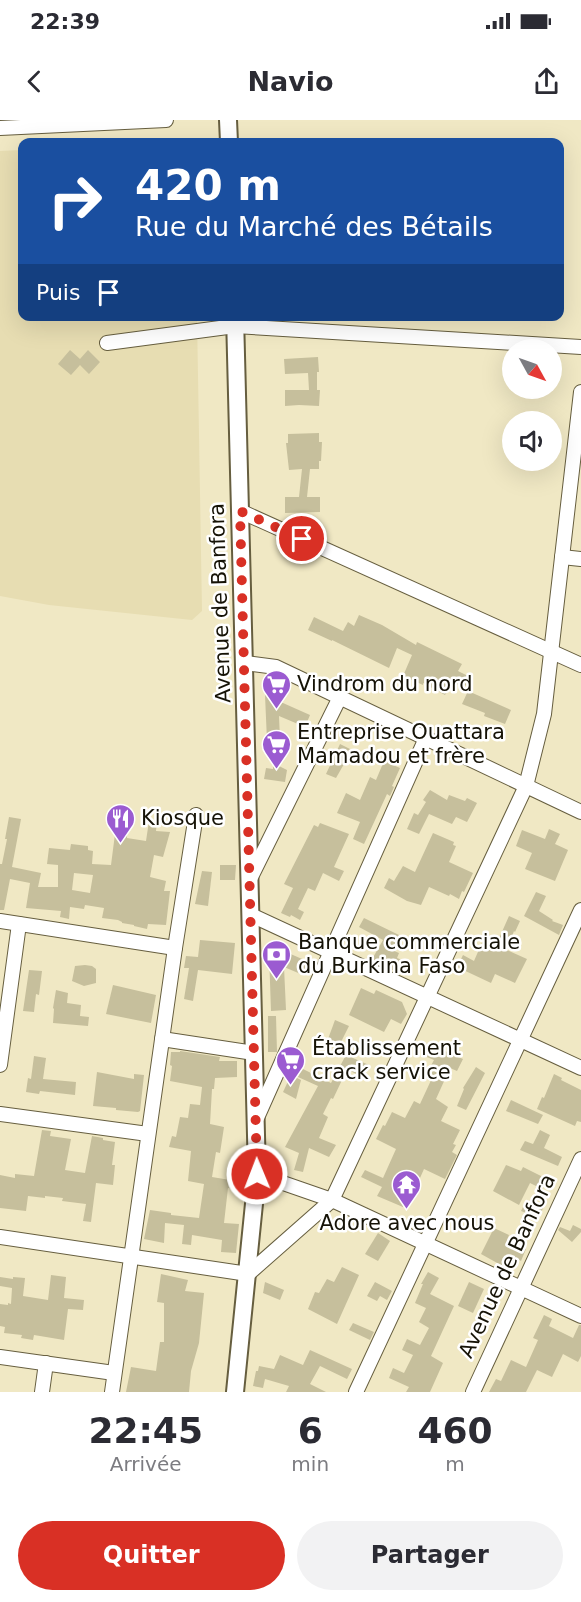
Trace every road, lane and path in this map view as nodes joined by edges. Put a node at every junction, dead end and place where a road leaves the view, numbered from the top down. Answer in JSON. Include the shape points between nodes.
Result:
{"nodes":[{"id":1,"x":166,"y":120,"type":"edge"},
{"id":2,"x":228,"y":120,"type":"edge"},
{"id":3,"x":0,"y":128,"type":"edge"},
{"id":4,"x":229,"y":138,"type":"edge"},
{"id":5,"x":235,"y":321,"type":"edge"},
{"id":6,"x":107,"y":343,"type":"dead end"},
{"id":7,"x":581,"y":347,"type":"edge"},
{"id":8,"x":581,"y":392,"type":"edge"},
{"id":9,"x":240,"y":511,"type":"junction"},
{"id":10,"x":562,"y":557,"type":"junction"},
{"id":11,"x":581,"y":559,"type":"edge"},
{"id":12,"x":551,"y":651,"type":"junction"},
{"id":13,"x":245,"y":663,"type":"junction"},
{"id":14,"x":581,"y":665,"type":"edge"},
{"id":15,"x":340,"y":697,"type":"junction"},
{"id":16,"x":426,"y":738,"type":"junction"},
{"id":17,"x":526,"y":786,"type":"junction"},
{"id":18,"x":581,"y":812,"type":"edge"},
{"id":19,"x":196,"y":815,"type":"dead end"},
{"id":20,"x":250,"y":879,"type":"junction"},
{"id":21,"x":581,"y":910,"type":"edge"},
{"id":22,"x":251,"y":915,"type":"junction"},
{"id":23,"x":0,"y":921,"type":"edge"},
{"id":24,"x":20,"y":924,"type":"junction"},
{"id":25,"x":175,"y":948,"type":"junction"},
{"id":26,"x":331,"y":953,"type":"junction"},
{"id":27,"x":427,"y":997,"type":"junction"},
{"id":28,"x":162,"y":1039,"type":"junction"},
{"id":29,"x":520,"y":1040,"type":"junction"},
{"id":30,"x":254,"y":1053,"type":"junction"},
{"id":31,"x":0,"y":1065,"type":"edge"},
{"id":32,"x":581,"y":1068,"type":"edge"},
{"id":33,"x":0,"y":1114,"type":"edge"},
{"id":34,"x":256,"y":1120,"type":"junction"},
{"id":35,"x":148,"y":1134,"type":"junction"},
{"id":36,"x":581,"y":1159,"type":"edge"},
{"id":37,"x":257,"y":1174,"type":"junction"},
{"id":38,"x":332,"y":1200,"type":"junction"},
{"id":39,"x":0,"y":1236,"type":"edge"},
{"id":40,"x":426,"y":1243,"type":"junction"},
{"id":41,"x":131,"y":1256,"type":"junction"},
{"id":42,"x":248,"y":1274,"type":"junction"},
{"id":43,"x":521,"y":1288,"type":"junction"},
{"id":44,"x":581,"y":1316,"type":"edge"},
{"id":45,"x":0,"y":1357,"type":"edge"},
{"id":46,"x":46,"y":1363,"type":"junction"},
{"id":47,"x":114,"y":1373,"type":"junction"},
{"id":48,"x":42,"y":1392,"type":"edge"},
{"id":49,"x":112,"y":1392,"type":"edge"},
{"id":50,"x":235,"y":1392,"type":"edge"},
{"id":51,"x":356,"y":1392,"type":"edge"},
{"id":52,"x":473,"y":1392,"type":"edge"}],
"edges":[{"from":1,"to":3,"type":"street"},
{"from":2,"to":4,"type":"main road"},
{"from":5,"to":6,"type":"street"},
{"from":5,"to":7,"type":"street"},
{"from":5,"to":9,"type":"main road","name":"Avenue de Banfora"},
{"from":8,"to":10,"type":"street"},
{"from":9,"to":12,"type":"street"},
{"from":9,"to":13,"type":"main road","name":"Avenue de Banfora"},
{"from":10,"to":11,"type":"street"},
{"from":10,"to":12,"type":"street"},
{"from":12,"to":14,"type":"street"},
{"from":12,"to":17,"type":"street","via":[[544,714]]},
{"from":13,"to":15,"type":"street","via":[[276,667]]},
{"from":13,"to":20,"type":"main road","name":"Avenue de Banfora"},
{"from":15,"to":16,"type":"street"},
{"from":15,"to":20,"type":"street","name":"Avenue de Banfora"},
{"from":16,"to":17,"type":"street"},
{"from":16,"to":26,"type":"street","name":"Avenue de Banfora"},
{"from":17,"to":18,"type":"street"},
{"from":17,"to":27,"type":"street"},
{"from":19,"to":25,"type":"street"},
{"from":20,"to":22,"type":"main road","name":"Avenue de Banfora"},
{"from":21,"to":29,"type":"street"},
{"from":22,"to":26,"type":"street"},
{"from":22,"to":30,"type":"main road","name":"Avenue de Banfora"},
{"from":23,"to":24,"type":"street"},
{"from":24,"to":25,"type":"street"},
{"from":24,"to":31,"type":"street"},
{"from":25,"to":28,"type":"street"},
{"from":26,"to":27,"type":"street"},
{"from":26,"to":34,"type":"street","name":"Avenue de Banfora"},
{"from":27,"to":29,"type":"street"},
{"from":27,"to":38,"type":"street"},
{"from":28,"to":30,"type":"street"},
{"from":28,"to":35,"type":"street"},
{"from":29,"to":32,"type":"street"},
{"from":29,"to":40,"type":"street"},
{"from":30,"to":34,"type":"main road","name":"Avenue de Banfora"},
{"from":33,"to":35,"type":"street"},
{"from":34,"to":37,"type":"main road","name":"Avenue de Banfora"},
{"from":35,"to":41,"type":"street"},
{"from":36,"to":43,"type":"street","name":"Avenue de Banfora"},
{"from":37,"to":38,"type":"street"},
{"from":37,"to":42,"type":"main road","name":"Avenue de Banfora"},
{"from":38,"to":40,"type":"street"},
{"from":38,"to":42,"type":"street"},
{"from":39,"to":41,"type":"street"},
{"from":40,"to":43,"type":"street"},
{"from":40,"to":51,"type":"street"},
{"from":41,"to":42,"type":"street"},
{"from":41,"to":47,"type":"street"},
{"from":42,"to":50,"type":"main road","name":"Avenue de Banfora"},
{"from":43,"to":44,"type":"street"},
{"from":43,"to":52,"type":"street","name":"Avenue de Banfora"},
{"from":45,"to":46,"type":"street"},
{"from":46,"to":47,"type":"street"},
{"from":46,"to":48,"type":"street"},
{"from":47,"to":49,"type":"street"}]}
